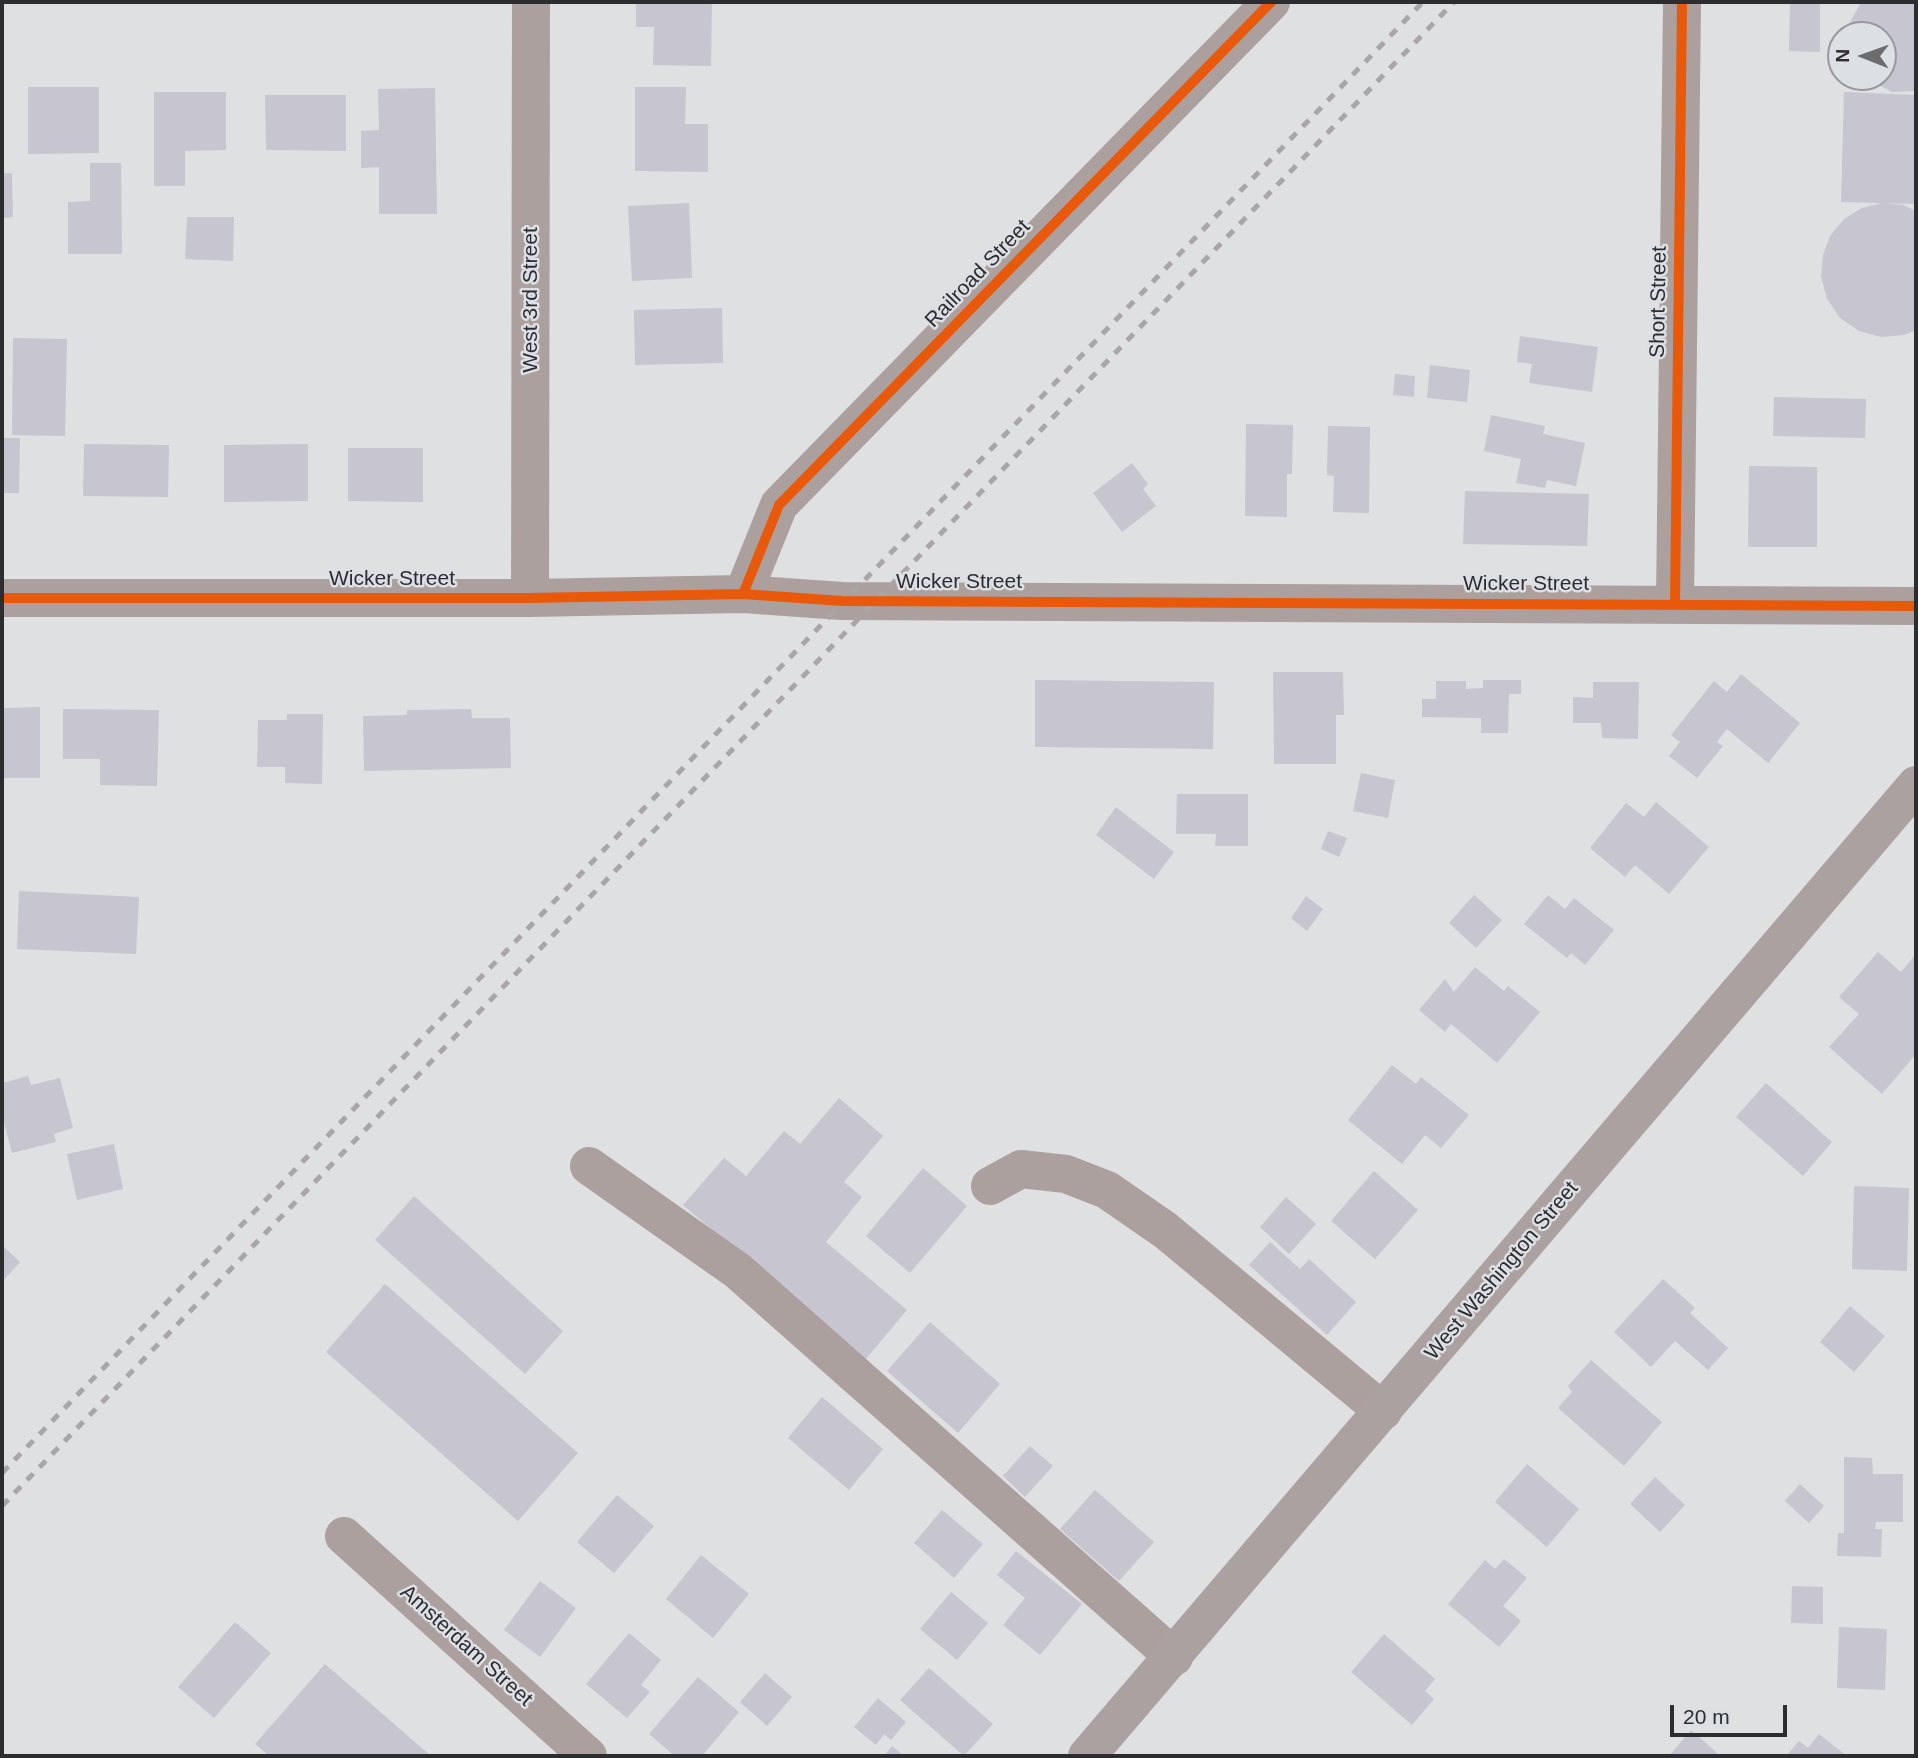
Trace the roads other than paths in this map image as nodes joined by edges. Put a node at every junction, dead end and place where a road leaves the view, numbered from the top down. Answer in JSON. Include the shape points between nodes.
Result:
{"nodes":[{"id":1,"x":531,"y":2,"type":"edge"},
{"id":2,"x":1271,"y":2,"type":"edge"},
{"id":3,"x":1682,"y":2,"type":"edge"},
{"id":4,"x":743,"y":594,"type":"junction"},
{"id":5,"x":2,"y":598,"type":"edge"},
{"id":6,"x":530,"y":598,"type":"junction"},
{"id":7,"x":1675,"y":604,"type":"junction"},
{"id":8,"x":1916,"y":606,"type":"edge"},
{"id":9,"x":1916,"y":785,"type":"edge"},
{"id":10,"x":589,"y":1166,"type":"dead end"},
{"id":11,"x":990,"y":1186,"type":"dead end"},
{"id":12,"x":1383,"y":1411,"type":"junction"},
{"id":13,"x":344,"y":1536,"type":"dead end"},
{"id":14,"x":1174,"y":1657,"type":"junction"},
{"id":15,"x":589,"y":1756,"type":"edge"},
{"id":16,"x":1087,"y":1756,"type":"edge"}],
"edges":[{"from":1,"to":6,"type":"street","name":"West 3rd Street"},
{"from":2,"to":4,"type":"street","name":"Railroad Street","via":[[779,505]]},
{"from":3,"to":7,"type":"street","name":"Short Street"},
{"from":4,"to":6,"type":"street","name":"Wicker Street"},
{"from":4,"to":7,"type":"street","name":"Wicker Street","via":[[842,601]]},
{"from":5,"to":6,"type":"street","name":"Wicker Street"},
{"from":7,"to":8,"type":"street","name":"Wicker Street"},
{"from":9,"to":12,"type":"main road","name":"West Washington Street"},
{"from":10,"to":14,"type":"street","via":[[738,1271]]},
{"from":11,"to":12,"type":"street","via":[[1021,1170],[1066,1174],[1107,1190],[1165,1230]]},
{"from":12,"to":14,"type":"main road","name":"West Washington Street"},
{"from":13,"to":15,"type":"street","name":"Amsterdam Street"},
{"from":14,"to":16,"type":"main road","name":"West Washington Street"}]}
